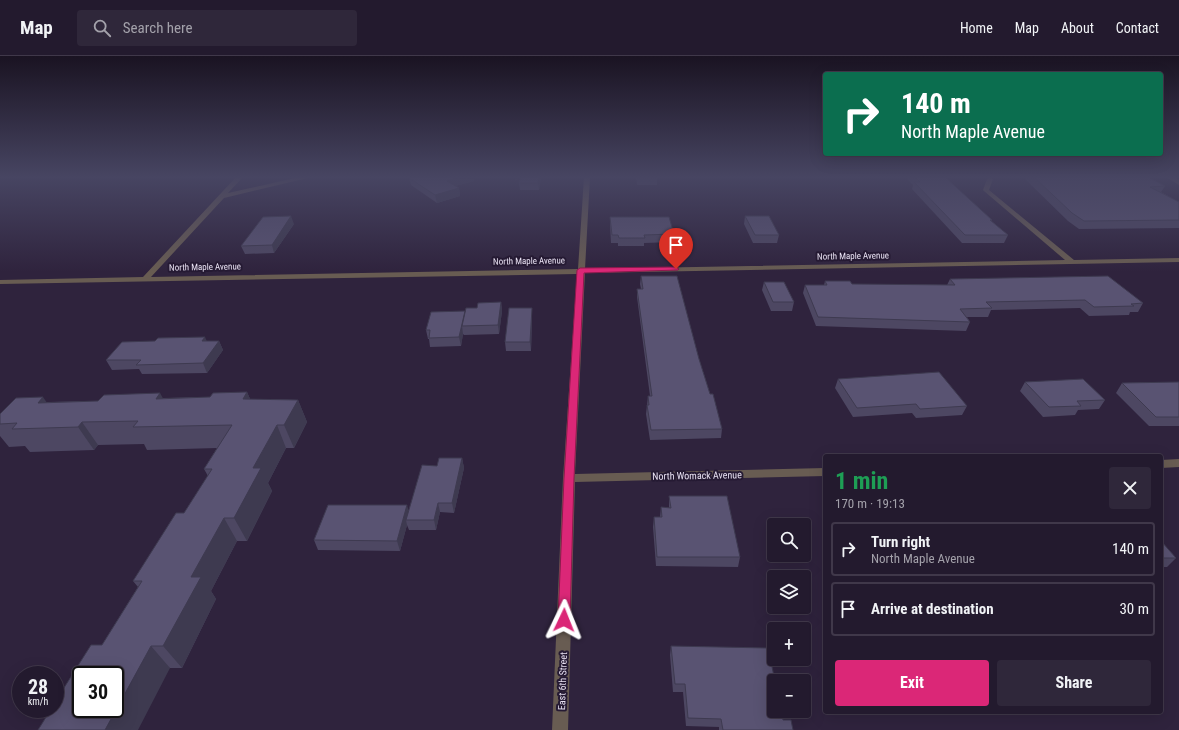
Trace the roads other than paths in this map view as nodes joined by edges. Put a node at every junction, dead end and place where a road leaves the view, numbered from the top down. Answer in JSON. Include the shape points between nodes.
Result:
{"nodes":[{"id":1,"x":212,"y":208,"type":"edge"},
{"id":2,"x":585,"y":208,"type":"edge"},
{"id":3,"x":1008,"y":208,"type":"edge"},
{"id":4,"x":1179,"y":260,"type":"edge"},
{"id":5,"x":1072,"y":262,"type":"junction"},
{"id":6,"x":580,"y":270,"type":"junction"},
{"id":7,"x":145,"y":279,"type":"junction"},
{"id":8,"x":0,"y":282,"type":"edge"},
{"id":9,"x":1179,"y":463,"type":"edge"},
{"id":10,"x":1163,"y":464,"type":"edge"},
{"id":11,"x":823,"y":472,"type":"edge"},
{"id":12,"x":569,"y":478,"type":"junction"},
{"id":13,"x":560,"y":730,"type":"edge"}],
"edges":[{"from":1,"to":7,"type":"street"},
{"from":2,"to":6,"type":"street","name":"East 6th Street"},
{"from":3,"to":5,"type":"street"},
{"from":4,"to":5,"type":"street","name":"North Maple Avenue"},
{"from":5,"to":6,"type":"street","name":"North Maple Avenue"},
{"from":6,"to":7,"type":"street","name":"North Maple Avenue"},
{"from":6,"to":12,"type":"street","name":"East 6th Street"},
{"from":7,"to":8,"type":"street","name":"North Maple Avenue"},
{"from":9,"to":10,"type":"street"},
{"from":11,"to":12,"type":"street","name":"North Womack Avenue"},
{"from":12,"to":13,"type":"street","name":"East 6th Street"}]}
